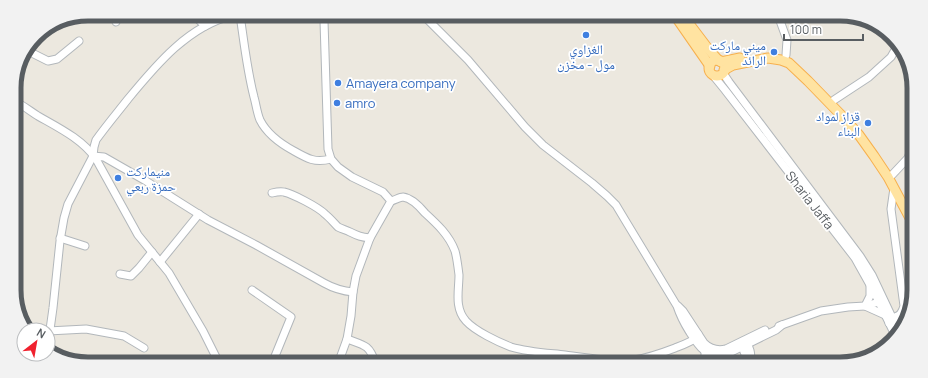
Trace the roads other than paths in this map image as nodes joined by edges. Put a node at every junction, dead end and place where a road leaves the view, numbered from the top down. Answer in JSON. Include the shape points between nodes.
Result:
{"nodes":[{"id":1,"x":200,"y":21,"type":"edge"},
{"id":2,"x":216,"y":21,"type":"edge"},
{"id":3,"x":241,"y":21,"type":"edge"},
{"id":4,"x":324,"y":21,"type":"edge"},
{"id":5,"x":429,"y":21,"type":"edge"},
{"id":6,"x":679,"y":21,"type":"edge"},
{"id":7,"x":687,"y":21,"type":"edge"},
{"id":8,"x":780,"y":21,"type":"edge"},
{"id":9,"x":205,"y":26,"type":"junction"},
{"id":10,"x":79,"y":41,"type":"dead end"},
{"id":11,"x":895,"y":50,"type":"edge"},
{"id":12,"x":31,"y":53,"type":"edge"},
{"id":13,"x":786,"y":55,"type":"junction"},
{"id":14,"x":722,"y":66,"type":"junction"},
{"id":15,"x":711,"y":70,"type":"junction"},
{"id":16,"x":834,"y":100,"type":"junction"},
{"id":17,"x":21,"y":105,"type":"edge"},
{"id":18,"x":93,"y":156,"type":"junction"},
{"id":19,"x":331,"y":159,"type":"junction"},
{"id":20,"x":907,"y":160,"type":"edge"},
{"id":21,"x":894,"y":182,"type":"junction"},
{"id":22,"x":272,"y":193,"type":"dead end"},
{"id":23,"x":391,"y":201,"type":"junction"},
{"id":24,"x":907,"y":202,"type":"edge"},
{"id":25,"x":907,"y":211,"type":"edge"},
{"id":26,"x":198,"y":214,"type":"junction"},
{"id":27,"x":60,"y":238,"type":"junction"},
{"id":28,"x":370,"y":238,"type":"junction"},
{"id":29,"x":85,"y":246,"type":"dead end"},
{"id":30,"x":152,"y":252,"type":"junction"},
{"id":31,"x":160,"y":262,"type":"junction"},
{"id":32,"x":120,"y":274,"type":"dead end"},
{"id":33,"x":870,"y":284,"type":"junction"},
{"id":34,"x":252,"y":290,"type":"dead end"},
{"id":35,"x":353,"y":292,"type":"junction"},
{"id":36,"x":882,"y":302,"type":"junction"},
{"id":37,"x":865,"y":306,"type":"junction"},
{"id":38,"x":904,"y":306,"type":"joint"},
{"id":39,"x":51,"y":322,"type":"edge"},
{"id":40,"x":892,"y":322,"type":"edge"},
{"id":41,"x":56,"y":331,"type":"edge"},
{"id":42,"x":694,"y":336,"type":"junction"},
{"id":43,"x":346,"y":339,"type":"junction"},
{"id":44,"x":744,"y":344,"type":"junction"},
{"id":45,"x":144,"y":348,"type":"dead end"},
{"id":46,"x":705,"y":352,"type":"junction"},
{"id":47,"x":216,"y":357,"type":"edge"},
{"id":48,"x":275,"y":357,"type":"edge"},
{"id":49,"x":340,"y":357,"type":"edge"},
{"id":50,"x":373,"y":357,"type":"edge"},
{"id":51,"x":589,"y":357,"type":"edge"},
{"id":52,"x":650,"y":357,"type":"edge"},
{"id":53,"x":705,"y":357,"type":"edge"},
{"id":54,"x":747,"y":357,"type":"edge"}],
"edges":[{"from":1,"to":9,"type":"street"},
{"from":2,"to":9,"type":"street"},
{"from":3,"to":19,"type":"street","via":[[251,86],[261,120],[267,130],[286,147],[311,160],[321,162]]},
{"from":4,"to":19,"type":"street","via":[[328,149]]},
{"from":5,"to":42,"type":"street","via":[[468,60],[543,145],[616,205]]},
{"from":6,"to":15,"type":"main road"},
{"from":7,"to":14,"type":"main road"},
{"from":8,"to":13,"type":"street","via":[[786,40]]},
{"from":9,"to":18,"type":"street","via":[[185,39],[148,74],[96,140]]},
{"from":10,"to":12,"type":"street","via":[[57,59],[48,61]]},
{"from":11,"to":16,"type":"street","via":[[869,77]]},
{"from":13,"to":14,"type":"main road","via":[[763,54]]},
{"from":13,"to":16,"type":"main road","via":[[797,62]]},
{"from":14,"to":15,"type":"main road","via":[[714,61]]},
{"from":14,"to":15,"type":"main road","via":[[719,76]]},
{"from":14,"to":21,"type":"main road","via":[[768,58],[789,63],[859,135]]},
{"from":14,"to":36,"type":"street","name":"Sharia Jaffa","via":[[728,82],[860,256],[872,275]]},
{"from":15,"to":33,"type":"street","name":"Sharia Jaffa","via":[[839,236]]},
{"from":16,"to":21,"type":"main road","via":[[877,153]]},
{"from":17,"to":18,"type":"street","via":[[75,138],[86,146]]},
{"from":18,"to":26,"type":"street","via":[[104,157]]},
{"from":18,"to":27,"type":"street","via":[[68,204]]},
{"from":18,"to":30,"type":"street","via":[[138,235]]},
{"from":19,"to":23,"type":"street","via":[[352,177],[383,192]]},
{"from":20,"to":21,"type":"street"},
{"from":21,"to":24,"type":"main road"},
{"from":21,"to":25,"type":"main road"},
{"from":21,"to":38,"type":"street","via":[[891,209]]},
{"from":22,"to":28,"type":"street","via":[[277,191],[295,196],[324,212],[341,229],[359,237]]},
{"from":23,"to":28,"type":"street"},
{"from":23,"to":51,"type":"street","via":[[403,198],[418,205],[450,239],[458,262],[459,309],[466,321],[476,330],[511,347]]},
{"from":26,"to":31,"type":"street"},
{"from":26,"to":35,"type":"street","via":[[329,286]]},
{"from":27,"to":29,"type":"street"},
{"from":27,"to":39,"type":"street"},
{"from":28,"to":35,"type":"street"},
{"from":30,"to":31,"type":"street"},
{"from":30,"to":32,"type":"street","via":[[131,276]]},
{"from":31,"to":47,"type":"street","via":[[183,296]]},
{"from":33,"to":36,"type":"street","name":"Sharia Jaffa"},
{"from":33,"to":37,"type":"street","via":[[870,296]]},
{"from":34,"to":48,"type":"street","via":[[291,317]]},
{"from":35,"to":43,"type":"street","via":[[352,316]]},
{"from":36,"to":37,"type":"street"},
{"from":36,"to":40,"type":"street","name":"Sharia Jaffa"},
{"from":37,"to":40,"type":"street"},
{"from":37,"to":44,"type":"street","via":[[821,311],[782,325]]},
{"from":38,"to":40,"type":"street"},
{"from":41,"to":45,"type":"street","via":[[86,329],[124,336]]},
{"from":42,"to":44,"type":"street","via":[[708,346],[720,350]]},
{"from":42,"to":46,"type":"street"},
{"from":42,"to":52,"type":"street","via":[[675,348]]},
{"from":43,"to":49,"type":"street"},
{"from":43,"to":50,"type":"street","via":[[367,346]]},
{"from":44,"to":46,"type":"street","via":[[725,355],[716,356]]},
{"from":44,"to":54,"type":"street"},
{"from":46,"to":53,"type":"street"}]}
